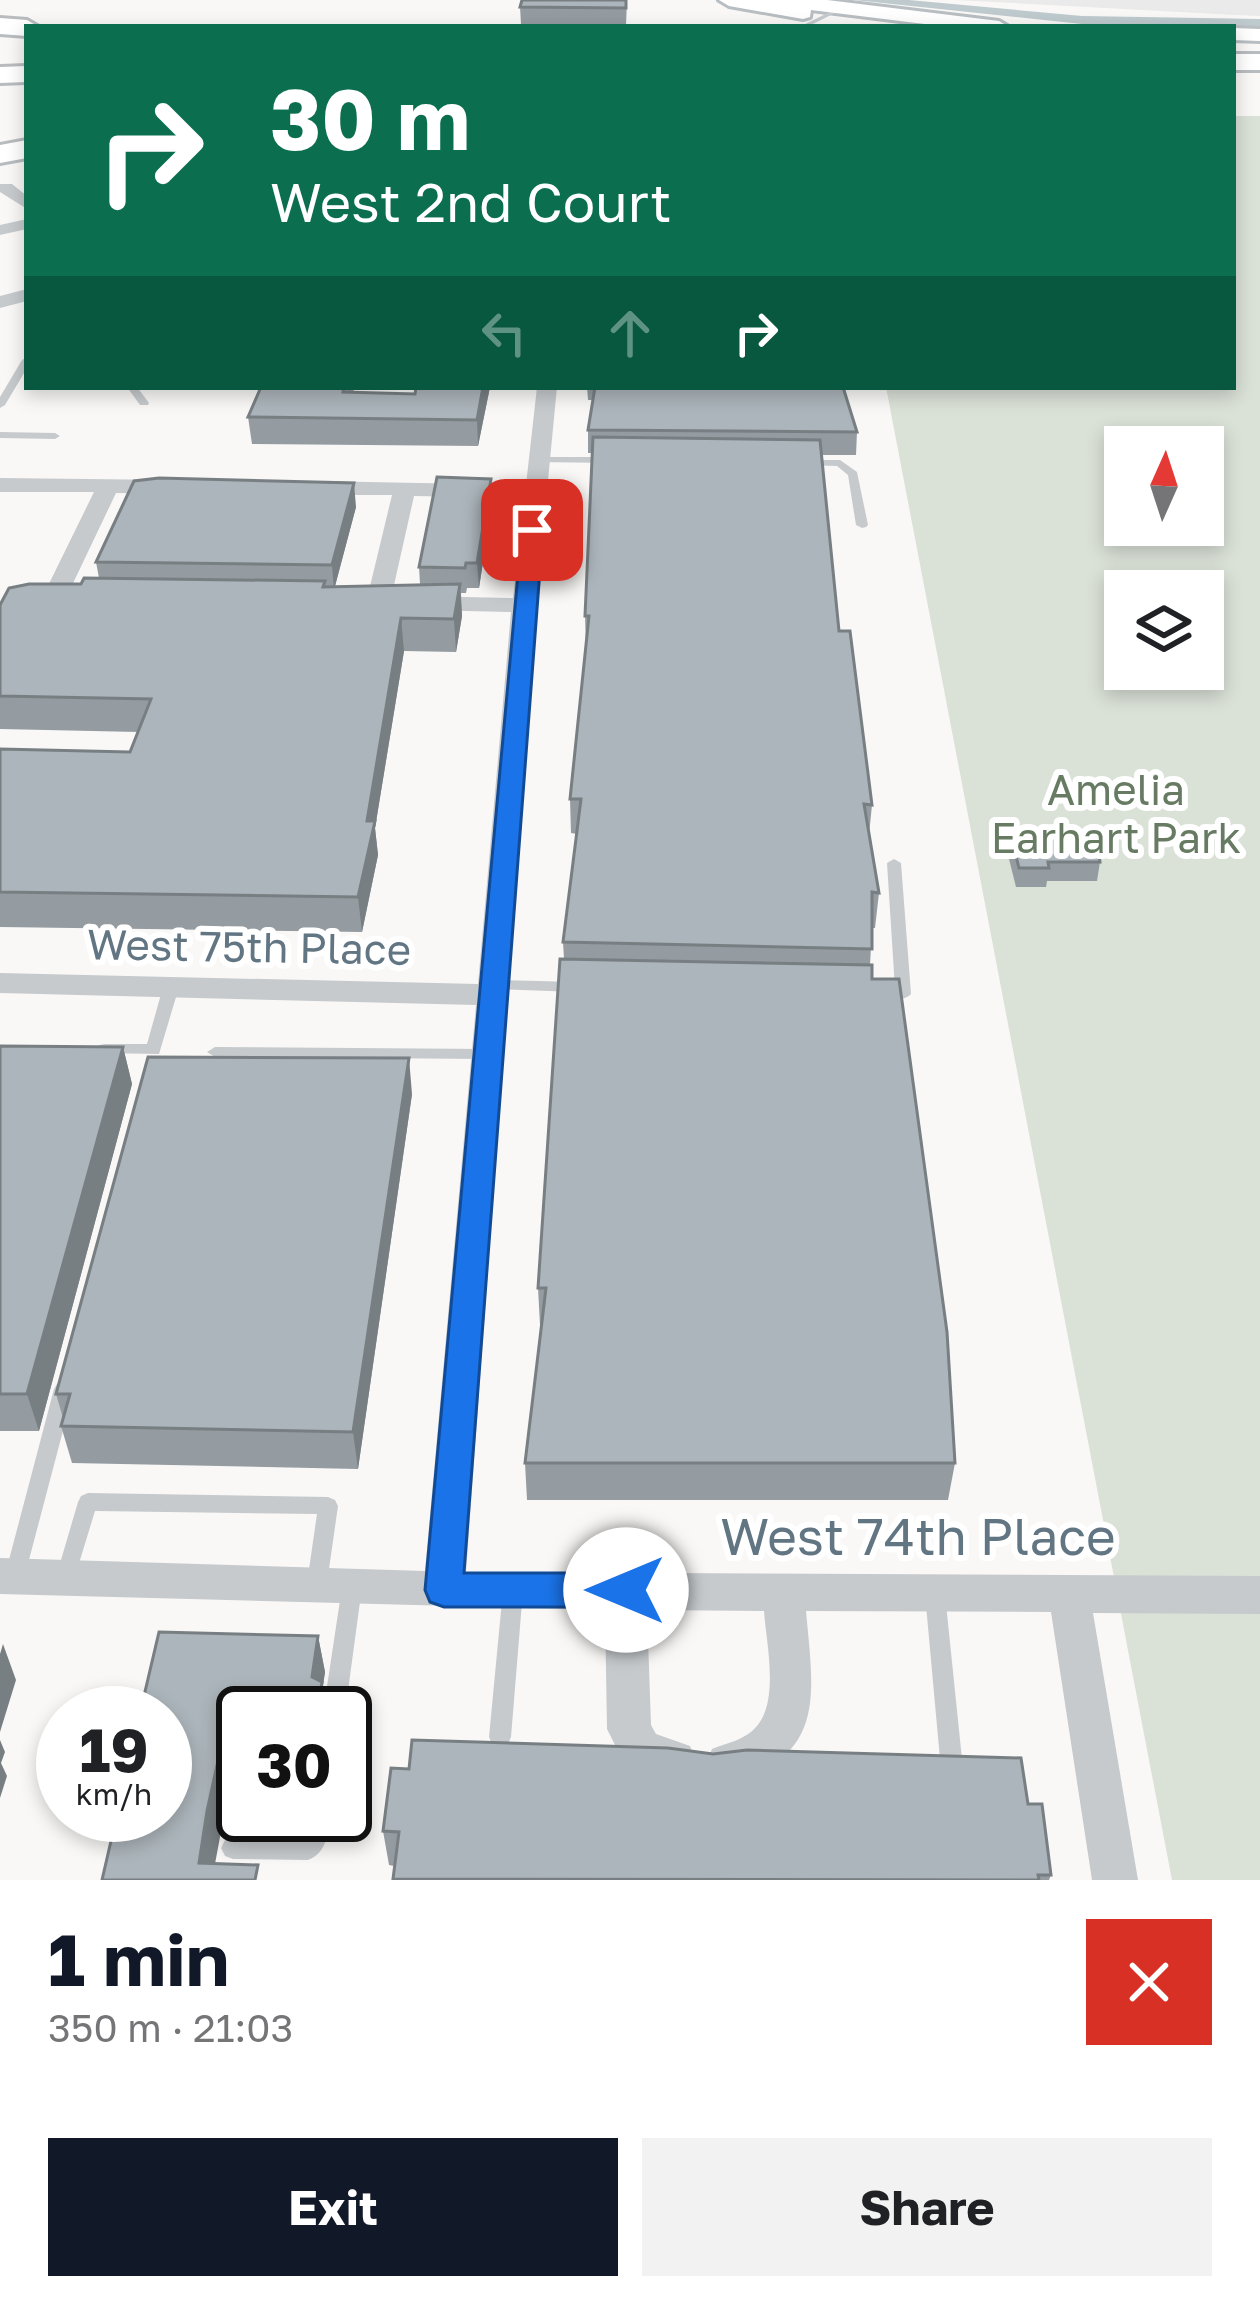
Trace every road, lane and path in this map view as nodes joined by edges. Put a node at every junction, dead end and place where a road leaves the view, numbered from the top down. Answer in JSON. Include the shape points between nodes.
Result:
{"nodes":[{"id":1,"x":729,"y":0,"type":"edge"},
{"id":2,"x":778,"y":0,"type":"edge"},
{"id":3,"x":833,"y":13,"type":"junction"},
{"id":4,"x":809,"y":24,"type":"edge"},
{"id":5,"x":892,"y":24,"type":"edge"},
{"id":6,"x":963,"y":24,"type":"edge"},
{"id":7,"x":6,"y":188,"type":"dead end"},
{"id":8,"x":24,"y":202,"type":"edge"},
{"id":9,"x":24,"y":365,"type":"edge"},
{"id":10,"x":134,"y":390,"type":"edge"},
{"id":11,"x":547,"y":390,"type":"edge"},
{"id":12,"x":144,"y":403,"type":"dead end"},
{"id":13,"x":0,"y":405,"type":"edge"},
{"id":14,"x":0,"y":435,"type":"edge"},
{"id":15,"x":56,"y":436,"type":"dead end"},
{"id":16,"x":538,"y":460,"type":"junction"},
{"id":17,"x":632,"y":460,"type":"edge"},
{"id":18,"x":794,"y":462,"type":"edge"},
{"id":19,"x":0,"y":485,"type":"edge"},
{"id":20,"x":108,"y":486,"type":"junction"},
{"id":21,"x":199,"y":487,"type":"edge"},
{"id":22,"x":290,"y":488,"type":"edge"},
{"id":23,"x":405,"y":489,"type":"junction"},
{"id":24,"x":536,"y":492,"type":"junction"},
{"id":25,"x":862,"y":526,"type":"dead end"},
{"id":26,"x":56,"y":598,"type":"edge"},
{"id":27,"x":524,"y":605,"type":"junction"},
{"id":28,"x":894,"y":863,"type":"dead end"},
{"id":29,"x":0,"y":983,"type":"edge"},
{"id":30,"x":592,"y":987,"type":"edge"},
{"id":31,"x":171,"y":988,"type":"junction"},
{"id":32,"x":496,"y":990,"type":"junction"},
{"id":33,"x":855,"y":993,"type":"edge"},
{"id":34,"x":88,"y":1049,"type":"edge"},
{"id":35,"x":154,"y":1050,"type":"junction"},
{"id":36,"x":215,"y":1052,"type":"edge"},
{"id":37,"x":490,"y":1054,"type":"junction"},
{"id":38,"x":147,"y":1073,"type":"edge"},
{"id":39,"x":68,"y":1374,"type":"edge"},
{"id":40,"x":7,"y":1576,"type":"edge"},
{"id":41,"x":66,"y":1578,"type":"junction"},
{"id":42,"x":334,"y":1586,"type":"junction"},
{"id":43,"x":444,"y":1590,"type":"junction"},
{"id":44,"x":513,"y":1590,"type":"junction"},
{"id":45,"x":626,"y":1590,"type":"junction"},
{"id":46,"x":783,"y":1590,"type":"junction"},
{"id":47,"x":935,"y":1591,"type":"junction"},
{"id":48,"x":1069,"y":1591,"type":"junction"},
{"id":49,"x":1260,"y":1595,"type":"edge"},
{"id":50,"x":334,"y":1686,"type":"edge"},
{"id":51,"x":500,"y":1737,"type":"edge"},
{"id":52,"x":951,"y":1759,"type":"edge"},
{"id":53,"x":313,"y":1842,"type":"edge"},
{"id":54,"x":233,"y":1848,"type":"dead end"},
{"id":55,"x":1115,"y":1880,"type":"edge"}],
"edges":[{"from":1,"to":3,"type":"main road"},
{"from":2,"to":3,"type":"main road"},
{"from":3,"to":4,"type":"lane"},
{"from":3,"to":5,"type":"main road"},
{"from":3,"to":6,"type":"main road"},
{"from":7,"to":8,"type":"street"},
{"from":9,"to":13,"type":"lane"},
{"from":10,"to":12,"type":"lane"},
{"from":11,"to":16,"type":"street"},
{"from":14,"to":15,"type":"lane"},
{"from":16,"to":17,"type":"lane"},
{"from":16,"to":24,"type":"street"},
{"from":18,"to":25,"type":"lane","via":[[840,464],[853,474]]},
{"from":19,"to":20,"type":"street"},
{"from":20,"to":21,"type":"street"},
{"from":20,"to":26,"type":"street"},
{"from":22,"to":23,"type":"street"},
{"from":23,"to":24,"type":"street"},
{"from":23,"to":27,"type":"street","via":[[366,603]]},
{"from":24,"to":27,"type":"street"},
{"from":27,"to":32,"type":"street"},
{"from":28,"to":33,"type":"lane","via":[[903,994]]},
{"from":29,"to":31,"type":"street","name":"West 75th Place"},
{"from":30,"to":32,"type":"lane"},
{"from":31,"to":32,"type":"street","name":"West 75th Place"},
{"from":31,"to":35,"type":"lane"},
{"from":32,"to":37,"type":"street"},
{"from":34,"to":35,"type":"lane"},
{"from":35,"to":38,"type":"lane"},
{"from":36,"to":37,"type":"lane"},
{"from":37,"to":43,"type":"street"},
{"from":39,"to":40,"type":"lane"},
{"from":40,"to":41,"type":"street","name":"West 74th Place"},
{"from":41,"to":42,"type":"street","name":"West 74th Place"},
{"from":41,"to":42,"type":"lane","via":[[88,1502],[328,1507]]},
{"from":42,"to":43,"type":"street","name":"West 74th Place"},
{"from":42,"to":50,"type":"lane"},
{"from":43,"to":44,"type":"street","name":"West 74th Place"},
{"from":44,"to":45,"type":"street","name":"West 74th Place"},
{"from":44,"to":51,"type":"lane"},
{"from":45,"to":46,"type":"street","name":"West 74th Place"},
{"from":45,"to":46,"type":"street","via":[[629,1729],[641,1750],[722,1765],[770,1748],[788,1716]]},
{"from":46,"to":47,"type":"street","name":"West 74th Place"},
{"from":47,"to":48,"type":"street","name":"West 74th Place"},
{"from":47,"to":52,"type":"lane"},
{"from":48,"to":49,"type":"street","name":"West 74th Place"},
{"from":48,"to":55,"type":"street"},
{"from":53,"to":54,"type":"lane","via":[[308,1849]]}]}
